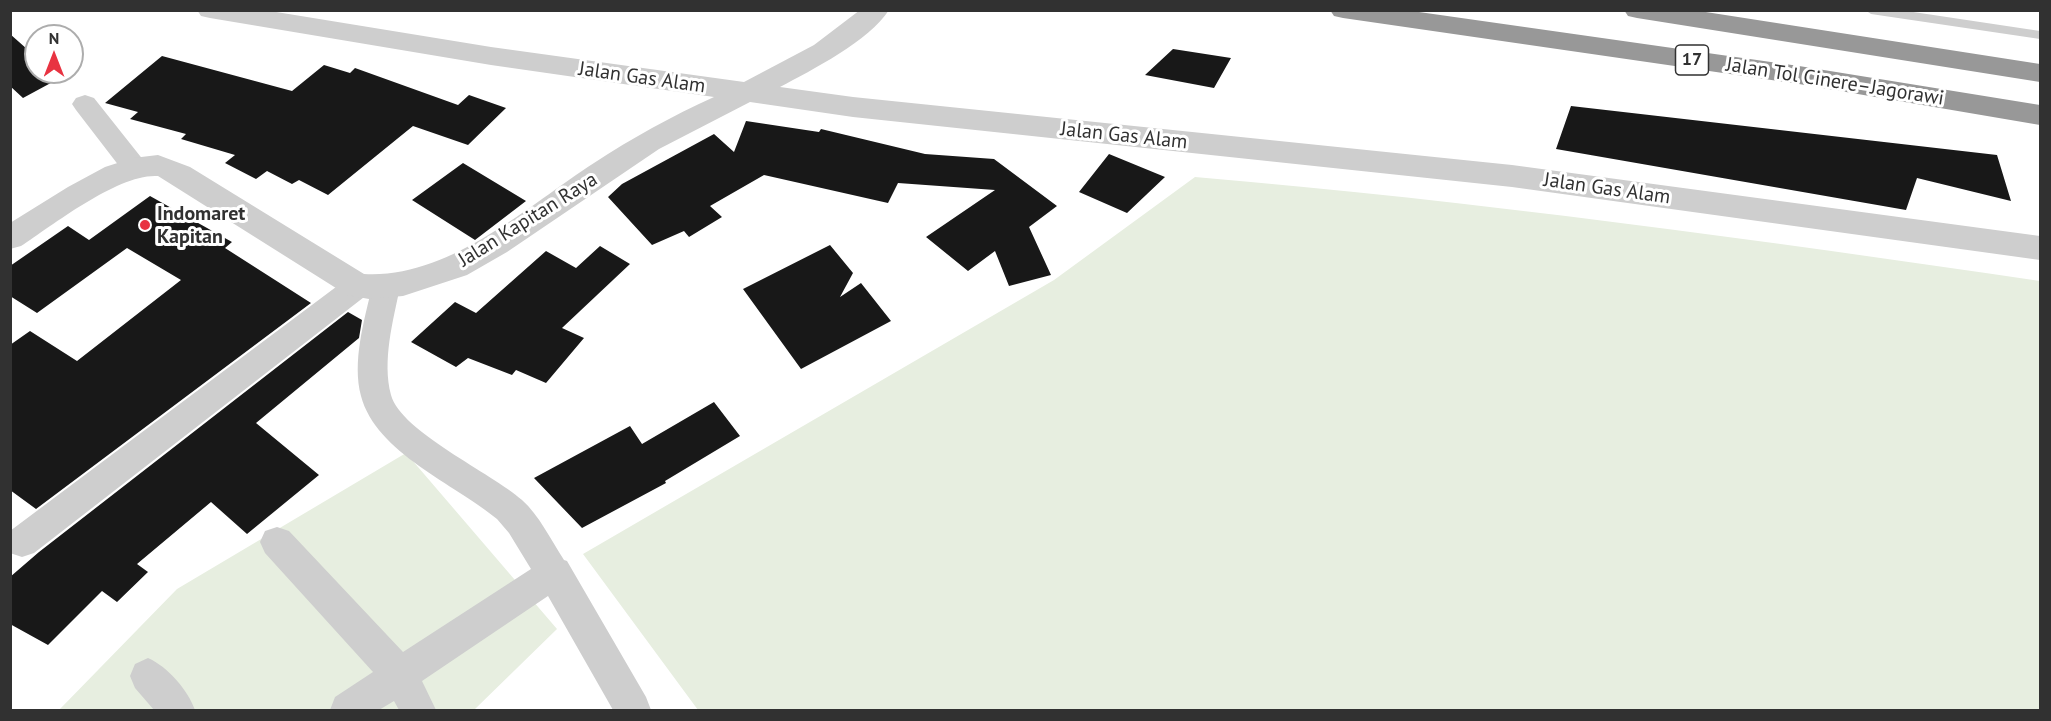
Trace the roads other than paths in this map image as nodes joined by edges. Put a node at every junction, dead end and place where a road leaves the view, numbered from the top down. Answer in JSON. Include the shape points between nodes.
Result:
{"nodes":[{"id":1,"x":210,"y":10,"type":"edge"},
{"id":2,"x":876,"y":10,"type":"edge"},
{"id":3,"x":1343,"y":10,"type":"edge"},
{"id":4,"x":1637,"y":10,"type":"edge"},
{"id":5,"x":1871,"y":10,"type":"edge"},
{"id":6,"x":2040,"y":35,"type":"edge"},
{"id":7,"x":2040,"y":73,"type":"edge"},
{"id":8,"x":749,"y":93,"type":"junction"},
{"id":9,"x":84,"y":104,"type":"dead end"},
{"id":10,"x":2040,"y":115,"type":"edge"},
{"id":11,"x":135,"y":168,"type":"junction"},
{"id":12,"x":10,"y":238,"type":"edge"},
{"id":13,"x":2040,"y":248,"type":"edge"},
{"id":14,"x":372,"y":287,"type":"junction"},
{"id":15,"x":22,"y":542,"type":"dead end"},
{"id":16,"x":277,"y":542,"type":"dead end"},
{"id":17,"x":555,"y":572,"type":"junction"},
{"id":18,"x":399,"y":674,"type":"junction"},
{"id":19,"x":148,"y":675,"type":"dead end"},
{"id":20,"x":177,"y":711,"type":"edge"},
{"id":21,"x":348,"y":711,"type":"edge"},
{"id":22,"x":418,"y":711,"type":"edge"},
{"id":23,"x":633,"y":711,"type":"edge"}],
"edges":[{"from":1,"to":8,"type":"street","name":"Jalan Gas Alam"},
{"from":2,"to":8,"type":"street","name":"Jalan Kapitan Raya","via":[[831,47]]},
{"from":3,"to":10,"type":"highway","name":"Jalan Tol Cinere–Jagorawi","number":"17","via":[[1799,75]]},
{"from":4,"to":7,"type":"highway","name":"Jalan Tol Cinere–Jagorawi","number":"17"},
{"from":5,"to":6,"type":"lane"},
{"from":8,"to":13,"type":"street","name":"Jalan Gas Alam","via":[[1512,176]]},
{"from":8,"to":14,"type":"street","name":"Jalan Kapitan Raya","via":[[646,144],[466,262],[425,279]]},
{"from":9,"to":11,"type":"street"},
{"from":11,"to":12,"type":"street","via":[[106,180]]},
{"from":11,"to":14,"type":"street","via":[[163,166],[180,174]]},
{"from":14,"to":15,"type":"street"},
{"from":14,"to":17,"type":"street","via":[[375,392],[380,407],[429,454],[511,510]]},
{"from":16,"to":18,"type":"street"},
{"from":17,"to":18,"type":"street"},
{"from":17,"to":23,"type":"street"},
{"from":18,"to":21,"type":"street"},
{"from":18,"to":22,"type":"street"},
{"from":19,"to":20,"type":"street"}]}
